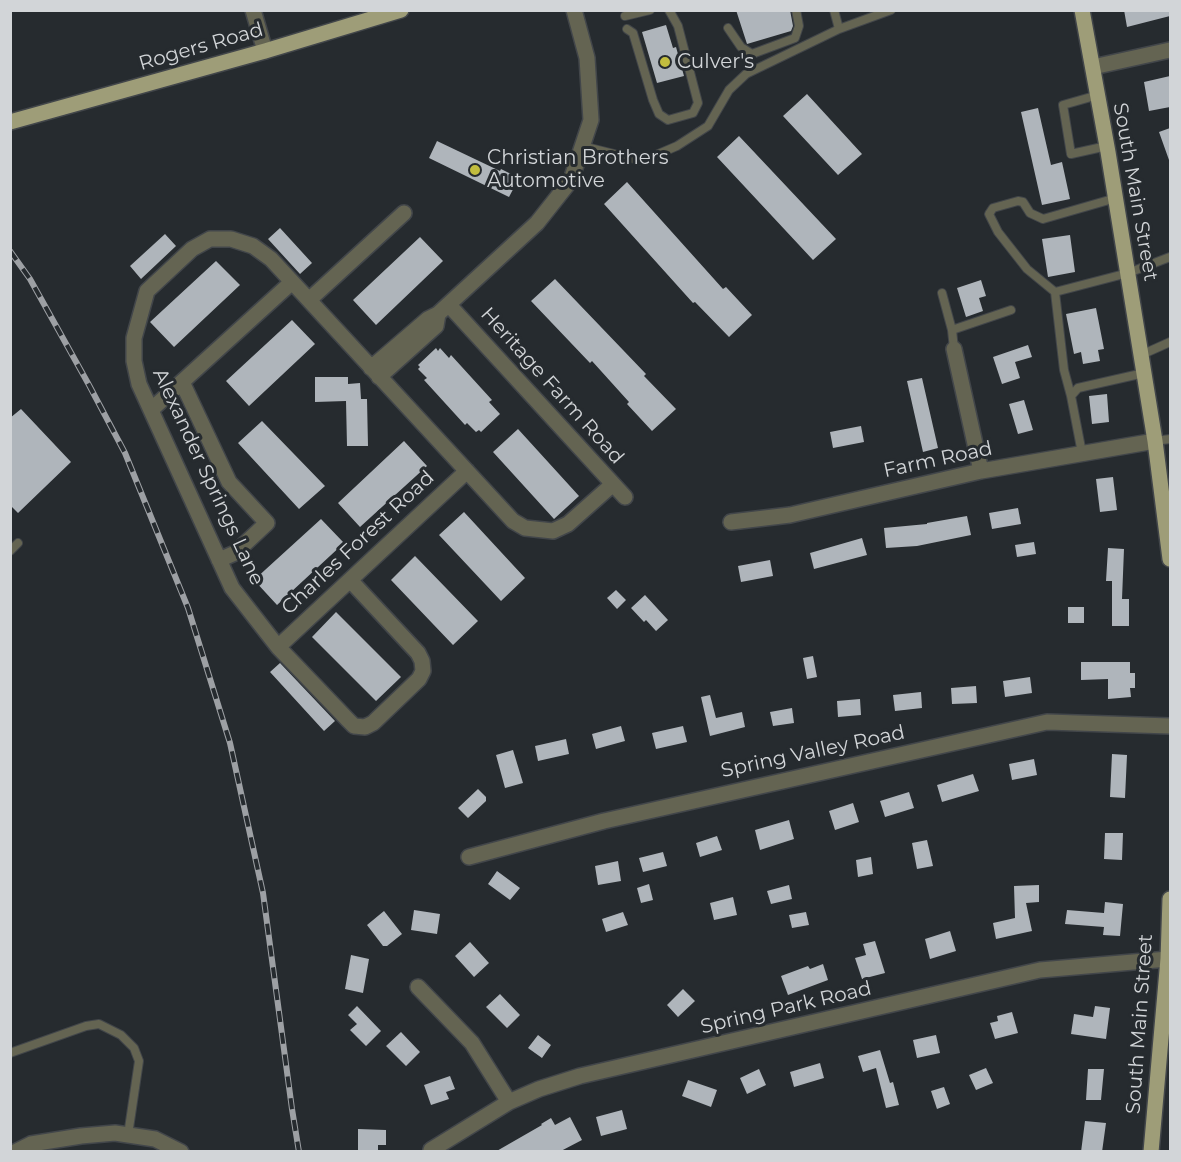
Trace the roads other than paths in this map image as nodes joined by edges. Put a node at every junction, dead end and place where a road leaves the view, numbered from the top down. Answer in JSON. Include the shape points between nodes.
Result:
{"nodes":[{"id":1,"x":253,"y":10,"type":"edge"},
{"id":2,"x":401,"y":10,"type":"edge"},
{"id":3,"x":574,"y":10,"type":"edge"},
{"id":4,"x":650,"y":10,"type":"edge"},
{"id":5,"x":669,"y":10,"type":"edge"},
{"id":6,"x":796,"y":10,"type":"edge"},
{"id":7,"x":834,"y":10,"type":"edge"},
{"id":8,"x":891,"y":10,"type":"edge"},
{"id":9,"x":1082,"y":10,"type":"edge"},
{"id":10,"x":625,"y":16,"type":"dead end"},
{"id":11,"x":728,"y":28,"type":"dead end"},
{"id":12,"x":627,"y":29,"type":"dead end"},
{"id":13,"x":840,"y":29,"type":"junction"},
{"id":14,"x":1170,"y":50,"type":"edge"},
{"id":15,"x":265,"y":51,"type":"junction"},
{"id":16,"x":1093,"y":67,"type":"junction"},
{"id":17,"x":1098,"y":95,"type":"junction"},
{"id":18,"x":10,"y":122,"type":"edge"},
{"id":19,"x":582,"y":146,"type":"junction"},
{"id":20,"x":1107,"y":146,"type":"junction"},
{"id":21,"x":1116,"y":198,"type":"junction"},
{"id":22,"x":404,"y":213,"type":"dead end"},
{"id":23,"x":1170,"y":257,"type":"edge"},
{"id":24,"x":1128,"y":273,"type":"junction"},
{"id":25,"x":292,"y":282,"type":"junction"},
{"id":26,"x":1054,"y":292,"type":"junction"},
{"id":27,"x":942,"y":293,"type":"dead end"},
{"id":28,"x":309,"y":300,"type":"junction"},
{"id":29,"x":443,"y":310,"type":"junction"},
{"id":30,"x":1011,"y":310,"type":"dead end"},
{"id":31,"x":952,"y":330,"type":"junction"},
{"id":32,"x":1170,"y":342,"type":"edge"},
{"id":33,"x":954,"y":349,"type":"joint"},
{"id":34,"x":1141,"y":355,"type":"junction"},
{"id":35,"x":375,"y":372,"type":"junction"},
{"id":36,"x":1144,"y":373,"type":"junction"},
{"id":37,"x":182,"y":382,"type":"junction"},
{"id":38,"x":1071,"y":396,"type":"junction"},
{"id":39,"x":151,"y":410,"type":"junction"},
{"id":40,"x":1163,"y":440,"type":"edge"},
{"id":41,"x":1082,"y":453,"type":"junction"},
{"id":42,"x":467,"y":471,"type":"junction"},
{"id":43,"x":981,"y":471,"type":"junction"},
{"id":44,"x":613,"y":484,"type":"junction"},
{"id":45,"x":624,"y":497,"type":"dead end"},
{"id":46,"x":731,"y":522,"type":"dead end"},
{"id":47,"x":18,"y":543,"type":"dead end"},
{"id":48,"x":10,"y":551,"type":"edge"},
{"id":49,"x":1170,"y":559,"type":"edge"},
{"id":50,"x":219,"y":560,"type":"junction"},
{"id":51,"x":350,"y":580,"type":"junction"},
{"id":52,"x":278,"y":647,"type":"junction"},
{"id":53,"x":1170,"y":726,"type":"edge"},
{"id":54,"x":469,"y":857,"type":"dead end"},
{"id":55,"x":1170,"y":899,"type":"edge"},
{"id":56,"x":1168,"y":959,"type":"junction"},
{"id":57,"x":418,"y":987,"type":"dead end"},
{"id":58,"x":10,"y":1053,"type":"edge"},
{"id":59,"x":509,"y":1102,"type":"junction"},
{"id":60,"x":128,"y":1135,"type":"junction"},
{"id":61,"x":431,"y":1150,"type":"dead end"},
{"id":62,"x":15,"y":1152,"type":"edge"},
{"id":63,"x":181,"y":1152,"type":"edge"},
{"id":64,"x":1151,"y":1152,"type":"edge"}],
"edges":[{"from":1,"to":15,"type":"street"},
{"from":2,"to":15,"type":"main road","name":"Rogers Road"},
{"from":3,"to":19,"type":"street","via":[[587,58],[591,120]]},
{"from":4,"to":10,"type":"lane"},
{"from":5,"to":12,"type":"lane","via":[[678,26],[698,103],[693,113],[668,120],[659,114],[633,33]]},
{"from":6,"to":11,"type":"lane","via":[[799,26],[795,38],[752,54],[741,48]]},
{"from":7,"to":13,"type":"lane"},
{"from":8,"to":13,"type":"lane"},
{"from":9,"to":16,"type":"main road","name":"South Main Street"},
{"from":13,"to":19,"type":"lane","via":[[746,74],[729,90],[708,126],[677,146],[642,161]]},
{"from":14,"to":16,"type":"street"},
{"from":15,"to":18,"type":"main road","name":"Rogers Road"},
{"from":16,"to":17,"type":"main road","name":"South Main Street"},
{"from":17,"to":20,"type":"main road","name":"South Main Street"},
{"from":17,"to":20,"type":"lane","via":[[1063,105],[1071,154]]},
{"from":19,"to":29,"type":"street","via":[[571,180],[537,223]]},
{"from":20,"to":21,"type":"main road","name":"South Main Street"},
{"from":21,"to":24,"type":"main road","name":"South Main Street"},
{"from":21,"to":26,"type":"lane","via":[[1043,219],[1018,201],[993,208],[989,214],[998,232],[1028,269]]},
{"from":22,"to":28,"type":"street"},
{"from":23,"to":24,"type":"lane"},
{"from":24,"to":26,"type":"lane"},
{"from":24,"to":34,"type":"main road","name":"South Main Street"},
{"from":25,"to":28,"type":"street","name":"Alexander Springs Lane"},
{"from":25,"to":37,"type":"street"},
{"from":25,"to":39,"type":"street","name":"Alexander Springs Lane","via":[[253,246],[231,239],[210,239],[192,249],[147,291],[134,338],[139,384]]},
{"from":26,"to":38,"type":"lane"},
{"from":27,"to":31,"type":"lane"},
{"from":28,"to":35,"type":"street","name":"Alexander Springs Lane"},
{"from":29,"to":35,"type":"street","via":[[436,326]]},
{"from":29,"to":44,"type":"street","name":"Heritage Farm Road"},
{"from":30,"to":31,"type":"lane"},
{"from":31,"to":33,"type":"lane"},
{"from":32,"to":34,"type":"lane"},
{"from":33,"to":43,"type":"street"},
{"from":34,"to":36,"type":"main road","name":"South Main Street"},
{"from":35,"to":42,"type":"street","name":"Alexander Springs Lane"},
{"from":36,"to":38,"type":"lane","via":[[1078,388]]},
{"from":36,"to":40,"type":"main road","name":"South Main Street"},
{"from":37,"to":39,"type":"street"},
{"from":37,"to":50,"type":"street","via":[[229,482],[267,523],[235,553]]},
{"from":38,"to":41,"type":"lane"},
{"from":39,"to":50,"type":"street","name":"Alexander Springs Lane"},
{"from":40,"to":41,"type":"street","name":"Farm Road"},
{"from":40,"to":49,"type":"main road","name":"South Main Street"},
{"from":41,"to":43,"type":"street","name":"Farm Road"},
{"from":42,"to":44,"type":"street","name":"Alexander Springs Lane","via":[[513,522],[539,530],[553,531],[568,524]]},
{"from":42,"to":51,"type":"street","name":"Charles Forest Road"},
{"from":43,"to":46,"type":"street","name":"Farm Road","via":[[790,515]]},
{"from":44,"to":45,"type":"street","name":"Heritage Farm Road"},
{"from":47,"to":48,"type":"lane"},
{"from":50,"to":52,"type":"street","name":"Alexander Springs Lane","via":[[232,588]]},
{"from":51,"to":52,"type":"street","name":"Charles Forest Road"},
{"from":51,"to":52,"type":"street","name":"Alexander Springs Lane","via":[[422,661],[419,679],[373,723],[354,726]]},
{"from":53,"to":54,"type":"street","name":"Spring Valley Road","via":[[1047,722],[604,821]]},
{"from":55,"to":56,"type":"main road","name":"South Main Street"},
{"from":56,"to":59,"type":"street","name":"Spring Park Road","via":[[1040,969],[580,1076]]},
{"from":56,"to":64,"type":"main road","name":"South Main Street"},
{"from":57,"to":59,"type":"street","via":[[472,1043]]},
{"from":58,"to":60,"type":"lane","via":[[86,1026],[99,1024],[121,1035],[134,1048],[139,1061]]},
{"from":59,"to":61,"type":"street","name":"Spring Park Road"},
{"from":60,"to":62,"type":"street","via":[[81,1136],[31,1144]]},
{"from":60,"to":63,"type":"street","via":[[155,1139]]}]}
